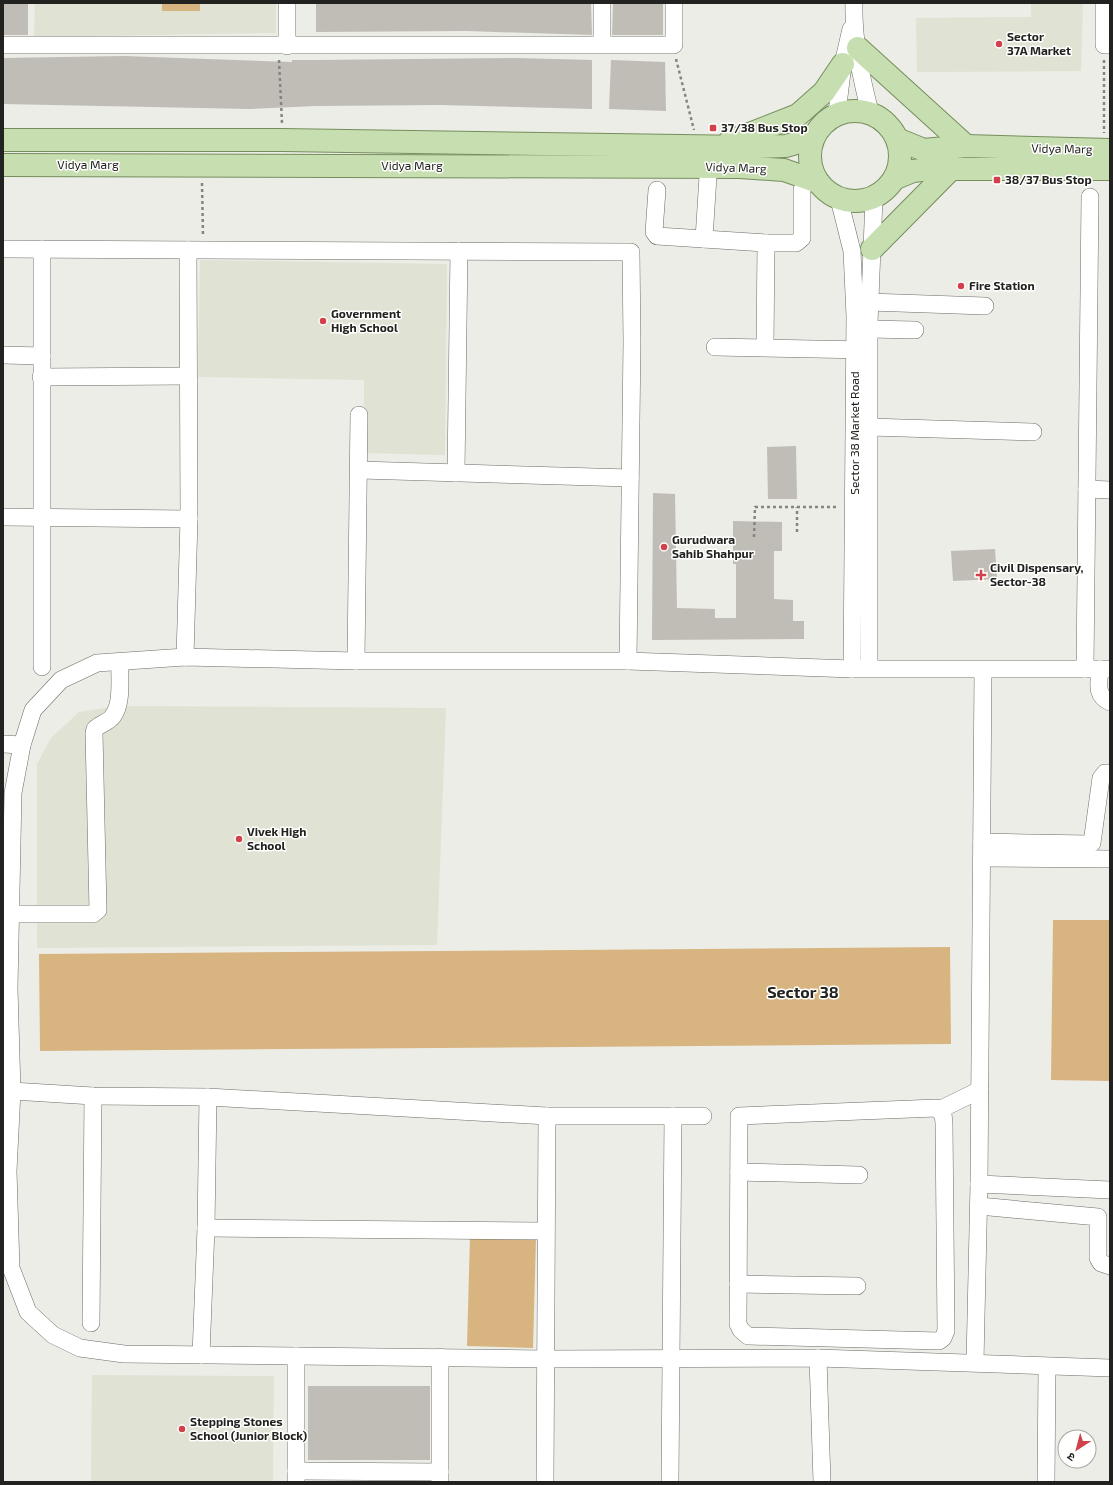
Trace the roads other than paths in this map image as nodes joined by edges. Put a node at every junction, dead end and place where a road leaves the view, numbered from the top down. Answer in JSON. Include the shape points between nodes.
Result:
{"nodes":[{"id":1,"x":287,"y":3,"type":"edge"},
{"id":2,"x":602,"y":3,"type":"edge"},
{"id":3,"x":674,"y":3,"type":"edge"},
{"id":4,"x":1104,"y":3,"type":"edge"},
{"id":5,"x":854,"y":9,"type":"edge"},
{"id":6,"x":602,"y":43,"type":"junction"},
{"id":7,"x":3,"y":45,"type":"edge"},
{"id":8,"x":1107,"y":45,"type":"edge"},
{"id":9,"x":283,"y":46,"type":"junction"},
{"id":10,"x":850,"y":56,"type":"junction"},
{"id":11,"x":870,"y":112,"type":"junction"},
{"id":12,"x":837,"y":113,"type":"junction"},
{"id":13,"x":813,"y":138,"type":"junction"},
{"id":14,"x":897,"y":139,"type":"junction"},
{"id":15,"x":3,"y":140,"type":"edge"},
{"id":16,"x":966,"y":146,"type":"junction"},
{"id":17,"x":712,"y":147,"type":"junction"},
{"id":18,"x":1108,"y":156,"type":"edge"},
{"id":19,"x":3,"y":165,"type":"edge"},
{"id":20,"x":951,"y":170,"type":"junction"},
{"id":21,"x":708,"y":176,"type":"dead end"},
{"id":22,"x":896,"y":178,"type":"junction"},
{"id":23,"x":810,"y":186,"type":"junction"},
{"id":24,"x":657,"y":190,"type":"dead end"},
{"id":25,"x":1090,"y":197,"type":"dead end"},
{"id":26,"x":874,"y":198,"type":"junction"},
{"id":27,"x":839,"y":199,"type":"junction"},
{"id":28,"x":704,"y":239,"type":"junction"},
{"id":29,"x":766,"y":243,"type":"junction"},
{"id":30,"x":3,"y":249,"type":"edge"},
{"id":31,"x":42,"y":249,"type":"junction"},
{"id":32,"x":872,"y":249,"type":"junction"},
{"id":33,"x":196,"y":250,"type":"junction"},
{"id":34,"x":459,"y":252,"type":"junction"},
{"id":35,"x":869,"y":302,"type":"junction"},
{"id":36,"x":985,"y":306,"type":"dead end"},
{"id":37,"x":869,"y":329,"type":"junction"},
{"id":38,"x":915,"y":330,"type":"dead end"},
{"id":39,"x":715,"y":347,"type":"dead end"},
{"id":40,"x":765,"y":347,"type":"junction"},
{"id":41,"x":862,"y":350,"type":"junction"},
{"id":42,"x":3,"y":355,"type":"edge"},
{"id":43,"x":42,"y":356,"type":"junction"},
{"id":44,"x":188,"y":376,"type":"junction"},
{"id":45,"x":41,"y":377,"type":"junction"},
{"id":46,"x":359,"y":415,"type":"dead end"},
{"id":47,"x":868,"y":427,"type":"junction"},
{"id":48,"x":1033,"y":432,"type":"dead end"},
{"id":49,"x":360,"y":470,"type":"junction"},
{"id":50,"x":456,"y":473,"type":"junction"},
{"id":51,"x":630,"y":478,"type":"junction"},
{"id":52,"x":1087,"y":489,"type":"junction"},
{"id":53,"x":1110,"y":490,"type":"edge"},
{"id":54,"x":3,"y":517,"type":"edge"},
{"id":55,"x":42,"y":518,"type":"junction"},
{"id":56,"x":189,"y":519,"type":"junction"},
{"id":57,"x":185,"y":657,"type":"junction"},
{"id":58,"x":356,"y":661,"type":"junction"},
{"id":59,"x":628,"y":661,"type":"junction"},
{"id":60,"x":120,"y":662,"type":"junction"},
{"id":61,"x":42,"y":666,"type":"dead end"},
{"id":62,"x":869,"y":668,"type":"junction"},
{"id":63,"x":852,"y":669,"type":"junction"},
{"id":64,"x":1098,"y":669,"type":"edge"},
{"id":65,"x":983,"y":670,"type":"junction"},
{"id":66,"x":1110,"y":702,"type":"edge"},
{"id":67,"x":3,"y":744,"type":"edge"},
{"id":68,"x":22,"y":745,"type":"junction"},
{"id":69,"x":1110,"y":774,"type":"edge"},
{"id":70,"x":982,"y":850,"type":"junction"},
{"id":71,"x":1110,"y":859,"type":"edge"},
{"id":72,"x":7,"y":862,"type":"edge"},
{"id":73,"x":10,"y":914,"type":"junction"},
{"id":74,"x":6,"y":988,"type":"edge"},
{"id":75,"x":980,"y":1090,"type":"junction"},
{"id":76,"x":12,"y":1091,"type":"junction"},
{"id":77,"x":93,"y":1096,"type":"junction"},
{"id":78,"x":208,"y":1097,"type":"junction"},
{"id":79,"x":940,"y":1110,"type":"junction"},
{"id":80,"x":547,"y":1116,"type":"junction"},
{"id":81,"x":673,"y":1116,"type":"junction"},
{"id":82,"x":704,"y":1116,"type":"dead end"},
{"id":83,"x":5,"y":1171,"type":"edge"},
{"id":84,"x":738,"y":1172,"type":"junction"},
{"id":85,"x":860,"y":1175,"type":"dead end"},
{"id":86,"x":979,"y":1184,"type":"junction"},
{"id":87,"x":1110,"y":1190,"type":"edge"},
{"id":88,"x":979,"y":1206,"type":"junction"},
{"id":89,"x":206,"y":1228,"type":"junction"},
{"id":90,"x":546,"y":1231,"type":"junction"},
{"id":91,"x":1110,"y":1266,"type":"edge"},
{"id":92,"x":738,"y":1284,"type":"junction"},
{"id":93,"x":857,"y":1286,"type":"dead end"},
{"id":94,"x":91,"y":1323,"type":"dead end"},
{"id":95,"x":202,"y":1355,"type":"junction"},
{"id":96,"x":296,"y":1356,"type":"junction"},
{"id":97,"x":440,"y":1357,"type":"junction"},
{"id":98,"x":818,"y":1358,"type":"junction"},
{"id":99,"x":545,"y":1359,"type":"junction"},
{"id":100,"x":670,"y":1360,"type":"junction"},
{"id":101,"x":975,"y":1362,"type":"junction"},
{"id":102,"x":1047,"y":1367,"type":"junction"},
{"id":103,"x":1110,"y":1368,"type":"edge"},
{"id":104,"x":296,"y":1476,"type":"edge"},
{"id":105,"x":440,"y":1477,"type":"edge"},
{"id":106,"x":545,"y":1482,"type":"edge"},
{"id":107,"x":670,"y":1482,"type":"edge"},
{"id":108,"x":822,"y":1482,"type":"edge"},
{"id":109,"x":1046,"y":1482,"type":"edge"}],
"edges":[{"from":1,"to":9,"type":"street"},
{"from":2,"to":6,"type":"street"},
{"from":3,"to":6,"type":"street","via":[[674,45]]},
{"from":4,"to":8,"type":"street"},
{"from":5,"to":10,"type":"street"},
{"from":6,"to":9,"type":"street"},
{"from":7,"to":9,"type":"street"},
{"from":10,"to":11,"type":"street","via":[[860,73]]},
{"from":10,"to":12,"type":"street"},
{"from":10,"to":16,"type":"main road"},
{"from":10,"to":17,"type":"main road","via":[[824,92],[798,115]]},
{"from":11,"to":12,"type":"main road","via":[[853,110]]},
{"from":11,"to":14,"type":"main road","via":[[886,122]]},
{"from":12,"to":13,"type":"main road","name":"Vidya Marg","via":[[828,118]]},
{"from":13,"to":17,"type":"main road","name":"Vidya Marg","via":[[786,146]]},
{"from":13,"to":23,"type":"main road","name":"Vidya Marg","via":[[809,158],[813,173]]},
{"from":14,"to":16,"type":"main road","name":"Vidya Marg","via":[[924,150]]},
{"from":14,"to":22,"type":"main road","via":[[901,154]]},
{"from":15,"to":17,"type":"main road","name":"Vidya Marg","via":[[282,140]]},
{"from":16,"to":18,"type":"main road","name":"Vidya Marg"},
{"from":18,"to":20,"type":"main road","name":"Vidya Marg"},
{"from":19,"to":23,"type":"main road","name":"Vidya Marg","via":[[740,166],[784,170]]},
{"from":20,"to":22,"type":"main road","name":"Vidya Marg","via":[[913,171]]},
{"from":20,"to":32,"type":"main road"},
{"from":21,"to":28,"type":"street"},
{"from":22,"to":26,"type":"main road","name":"Vidya Marg"},
{"from":23,"to":27,"type":"main road","name":"Vidya Marg","via":[[824,190]]},
{"from":23,"to":29,"type":"street","via":[[800,242]]},
{"from":24,"to":28,"type":"street","via":[[654,232],[657,236]]},
{"from":25,"to":52,"type":"street"},
{"from":26,"to":27,"type":"main road","name":"Vidya Marg","via":[[857,202]]},
{"from":26,"to":32,"type":"street","name":"Sector 38 Market Road"},
{"from":27,"to":41,"type":"street","name":"Sector 38 Market Road","via":[[852,251]]},
{"from":28,"to":29,"type":"street"},
{"from":29,"to":40,"type":"street"},
{"from":30,"to":31,"type":"street"},
{"from":31,"to":33,"type":"street"},
{"from":31,"to":43,"type":"street"},
{"from":32,"to":35,"type":"street","name":"Sector 38 Market Road"},
{"from":33,"to":34,"type":"street"},
{"from":33,"to":44,"type":"street"},
{"from":34,"to":50,"type":"street"},
{"from":34,"to":51,"type":"street","via":[[631,252]]},
{"from":35,"to":36,"type":"street"},
{"from":35,"to":37,"type":"street","name":"Sector 38 Market Road"},
{"from":37,"to":38,"type":"street"},
{"from":37,"to":41,"type":"street","name":"Sector 38 Market Road"},
{"from":39,"to":40,"type":"street"},
{"from":40,"to":41,"type":"street"},
{"from":41,"to":47,"type":"street","name":"Sector 38 Market Road"},
{"from":41,"to":63,"type":"street","name":"Sector 38 Market Road","via":[[854,507]]},
{"from":42,"to":43,"type":"street"},
{"from":43,"to":45,"type":"street"},
{"from":44,"to":45,"type":"street"},
{"from":44,"to":56,"type":"street"},
{"from":45,"to":55,"type":"street"},
{"from":46,"to":49,"type":"street"},
{"from":47,"to":48,"type":"street"},
{"from":47,"to":62,"type":"street","name":"Sector 38 Market Road"},
{"from":49,"to":50,"type":"street"},
{"from":49,"to":58,"type":"street"},
{"from":50,"to":51,"type":"street"},
{"from":51,"to":59,"type":"street"},
{"from":52,"to":53,"type":"street"},
{"from":52,"to":64,"type":"street"},
{"from":54,"to":55,"type":"street"},
{"from":55,"to":56,"type":"street"},
{"from":55,"to":61,"type":"street"},
{"from":56,"to":57,"type":"street"},
{"from":57,"to":58,"type":"street"},
{"from":57,"to":60,"type":"street"},
{"from":58,"to":59,"type":"street"},
{"from":59,"to":63,"type":"street"},
{"from":60,"to":68,"type":"street","via":[[97,663],[61,680],[33,710]]},
{"from":60,"to":73,"type":"street","via":[[116,711],[94,729],[98,910],[93,914]]},
{"from":62,"to":63,"type":"street"},
{"from":62,"to":65,"type":"street"},
{"from":64,"to":65,"type":"street"},
{"from":64,"to":66,"type":"street","via":[[1100,694]]},
{"from":65,"to":70,"type":"street"},
{"from":67,"to":68,"type":"street"},
{"from":68,"to":72,"type":"street","via":[[13,793]]},
{"from":69,"to":70,"type":"street","via":[[1105,773],[1101,778],[1092,843]]},
{"from":70,"to":71,"type":"street"},
{"from":70,"to":75,"type":"street"},
{"from":72,"to":73,"type":"street"},
{"from":73,"to":74,"type":"street"},
{"from":74,"to":76,"type":"street"},
{"from":75,"to":79,"type":"street"},
{"from":75,"to":86,"type":"street"},
{"from":76,"to":77,"type":"street"},
{"from":76,"to":83,"type":"street"},
{"from":77,"to":78,"type":"street"},
{"from":77,"to":94,"type":"street"},
{"from":78,"to":80,"type":"street"},
{"from":78,"to":89,"type":"street"},
{"from":79,"to":84,"type":"street","via":[[936,1108],[739,1116]]},
{"from":79,"to":92,"type":"street","via":[[944,1123],[944,1338],[939,1341],[748,1336],[738,1324]]},
{"from":80,"to":81,"type":"street"},
{"from":80,"to":90,"type":"street"},
{"from":81,"to":82,"type":"street"},
{"from":81,"to":100,"type":"street"},
{"from":83,"to":95,"type":"street","via":[[11,1268],[28,1312],[53,1335],[80,1348],[124,1354]]},
{"from":84,"to":85,"type":"street"},
{"from":84,"to":92,"type":"street"},
{"from":86,"to":87,"type":"street"},
{"from":86,"to":88,"type":"street"},
{"from":88,"to":91,"type":"street","via":[[1098,1217],[1098,1258]]},
{"from":88,"to":101,"type":"street"},
{"from":89,"to":90,"type":"street"},
{"from":89,"to":95,"type":"street"},
{"from":90,"to":99,"type":"street"},
{"from":92,"to":93,"type":"street"},
{"from":95,"to":96,"type":"street"},
{"from":96,"to":97,"type":"street"},
{"from":96,"to":104,"type":"street"},
{"from":97,"to":99,"type":"street"},
{"from":97,"to":105,"type":"street"},
{"from":98,"to":100,"type":"street"},
{"from":98,"to":101,"type":"street"},
{"from":98,"to":108,"type":"street"},
{"from":99,"to":100,"type":"street"},
{"from":99,"to":106,"type":"street"},
{"from":100,"to":107,"type":"street"},
{"from":101,"to":102,"type":"street"},
{"from":102,"to":103,"type":"street"},
{"from":102,"to":109,"type":"street"},
{"from":104,"to":105,"type":"street"}]}
